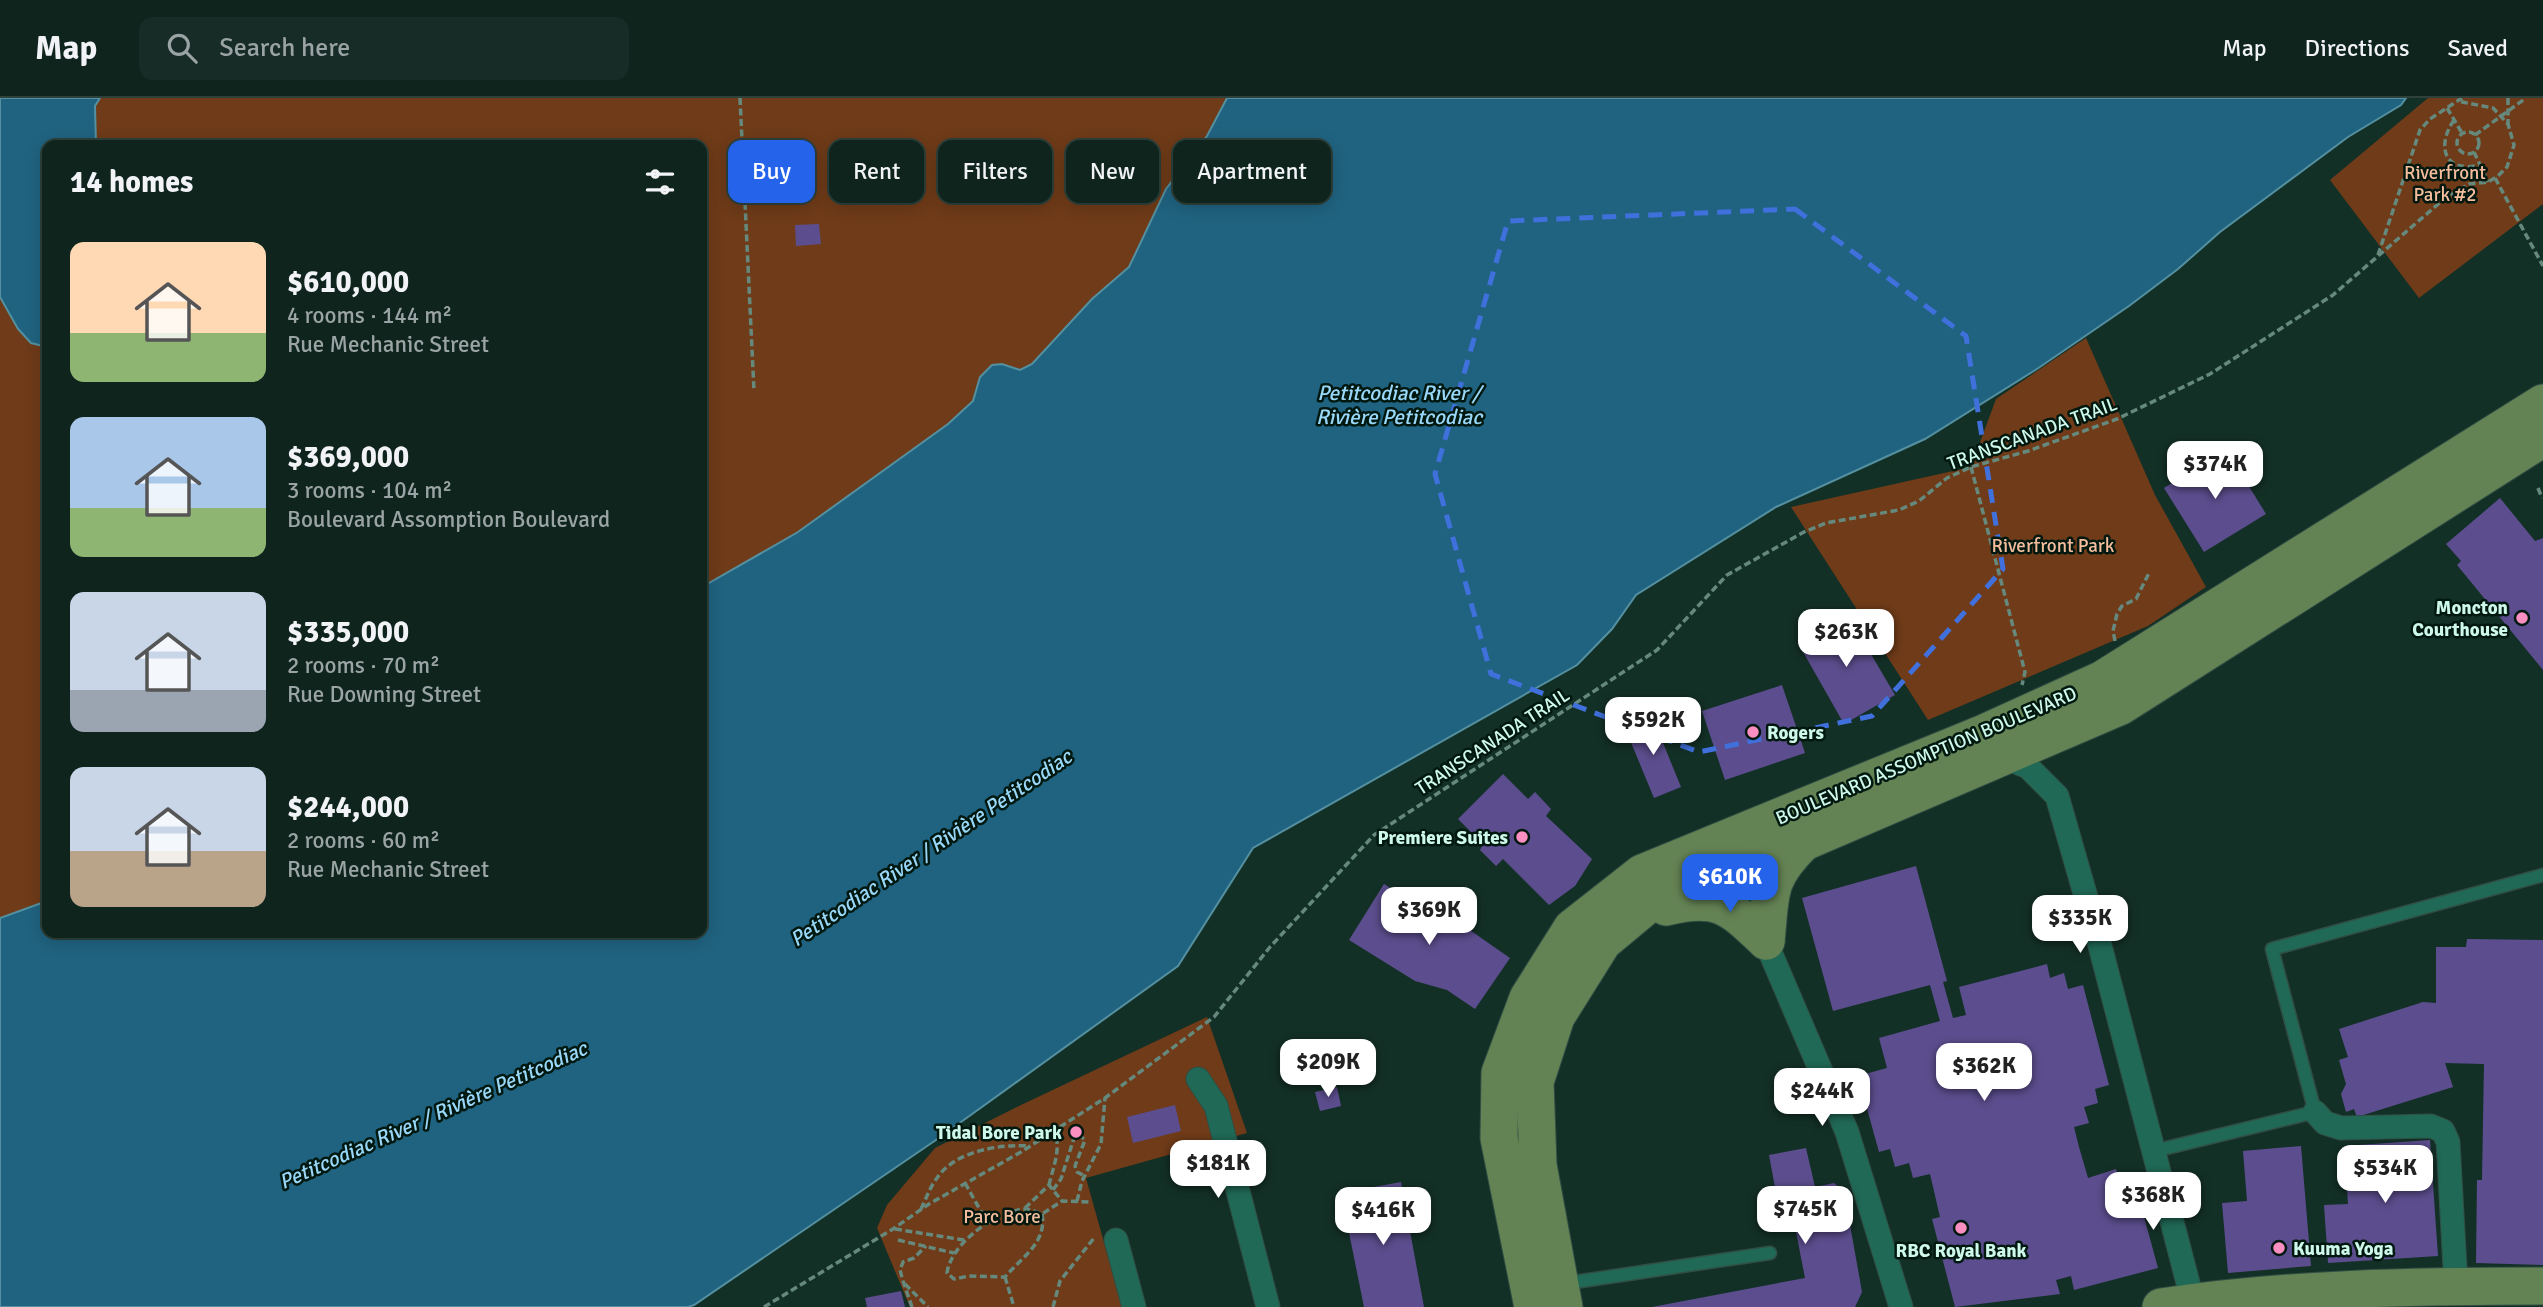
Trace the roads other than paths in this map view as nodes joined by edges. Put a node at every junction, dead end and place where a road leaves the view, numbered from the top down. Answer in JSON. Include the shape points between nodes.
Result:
{"nodes":[{"id":1,"x":2543,"y":403,"type":"edge"},
{"id":2,"x":2543,"y":438,"type":"edge"},
{"id":3,"x":2001,"y":756,"type":"junction"},
{"id":4,"x":1802,"y":843,"type":"junction"},
{"id":5,"x":1729,"y":854,"type":"junction"},
{"id":6,"x":2543,"y":875,"type":"edge"},
{"id":7,"x":1637,"y":914,"type":"junction"},
{"id":8,"x":1766,"y":942,"type":"junction"},
{"id":9,"x":1198,"y":1079,"type":"dead end"},
{"id":10,"x":2315,"y":1112,"type":"junction"},
{"id":11,"x":2154,"y":1151,"type":"junction"},
{"id":12,"x":1107,"y":1237,"type":"road end"},
{"id":13,"x":1770,"y":1253,"type":"dead end"},
{"id":14,"x":2456,"y":1286,"type":"junction"},
{"id":15,"x":2543,"y":1286,"type":"edge"},
{"id":16,"x":1543,"y":1299,"type":"edge"},
{"id":17,"x":2177,"y":1305,"type":"edge"},
{"id":18,"x":1134,"y":1307,"type":"edge"},
{"id":19,"x":1268,"y":1307,"type":"edge"},
{"id":20,"x":1901,"y":1307,"type":"edge"}],
"edges":[{"from":1,"to":5,"type":"main road","name":"BOULEVARD ASSOMPTION BOULEVARD","via":[[2102,679]]},
{"from":2,"to":3,"type":"main road","name":"BOULEVARD ASSOMPTION BOULEVARD","via":[[2121,706]]},
{"from":3,"to":4,"type":"main road","name":"BOULEVARD ASSOMPTION BOULEVARD"},
{"from":3,"to":11,"type":"street","via":[[2028,767],[2057,796]]},
{"from":4,"to":5,"type":"main road","name":"BOULEVARD ASSOMPTION BOULEVARD"},
{"from":4,"to":8,"type":"main road","via":[[1772,882]]},
{"from":5,"to":7,"type":"main road","name":"BOULEVARD ASSOMPTION BOULEVARD"},
{"from":5,"to":8,"type":"street"},
{"from":5,"to":16,"type":"main road","name":"BOULEVARD ASSOMPTION BOULEVARD","via":[[1642,873],[1572,928],[1528,998],[1500,1073],[1499,1138]]},
{"from":6,"to":10,"type":"lane","via":[[2272,949]]},
{"from":7,"to":8,"type":"main road","via":[[1680,903],[1716,902],[1739,915]]},
{"from":7,"to":16,"type":"main road","name":"BOULEVARD ASSOMPTION BOULEVARD","via":[[1602,942],[1556,1017],[1535,1082]]},
{"from":8,"to":20,"type":"street","via":[[1847,1132]]},
{"from":9,"to":19,"type":"street","via":[[1216,1106]]},
{"from":10,"to":11,"type":"lane"},
{"from":10,"to":14,"type":"street","via":[[2325,1123],[2341,1128],[2431,1126],[2443,1131],[2448,1142]]},
{"from":11,"to":17,"type":"street"},
{"from":12,"to":18,"type":"street"},
{"from":13,"to":16,"type":"lane"},
{"from":14,"to":15,"type":"main road"},
{"from":14,"to":17,"type":"main road","via":[[2274,1294]]}]}
